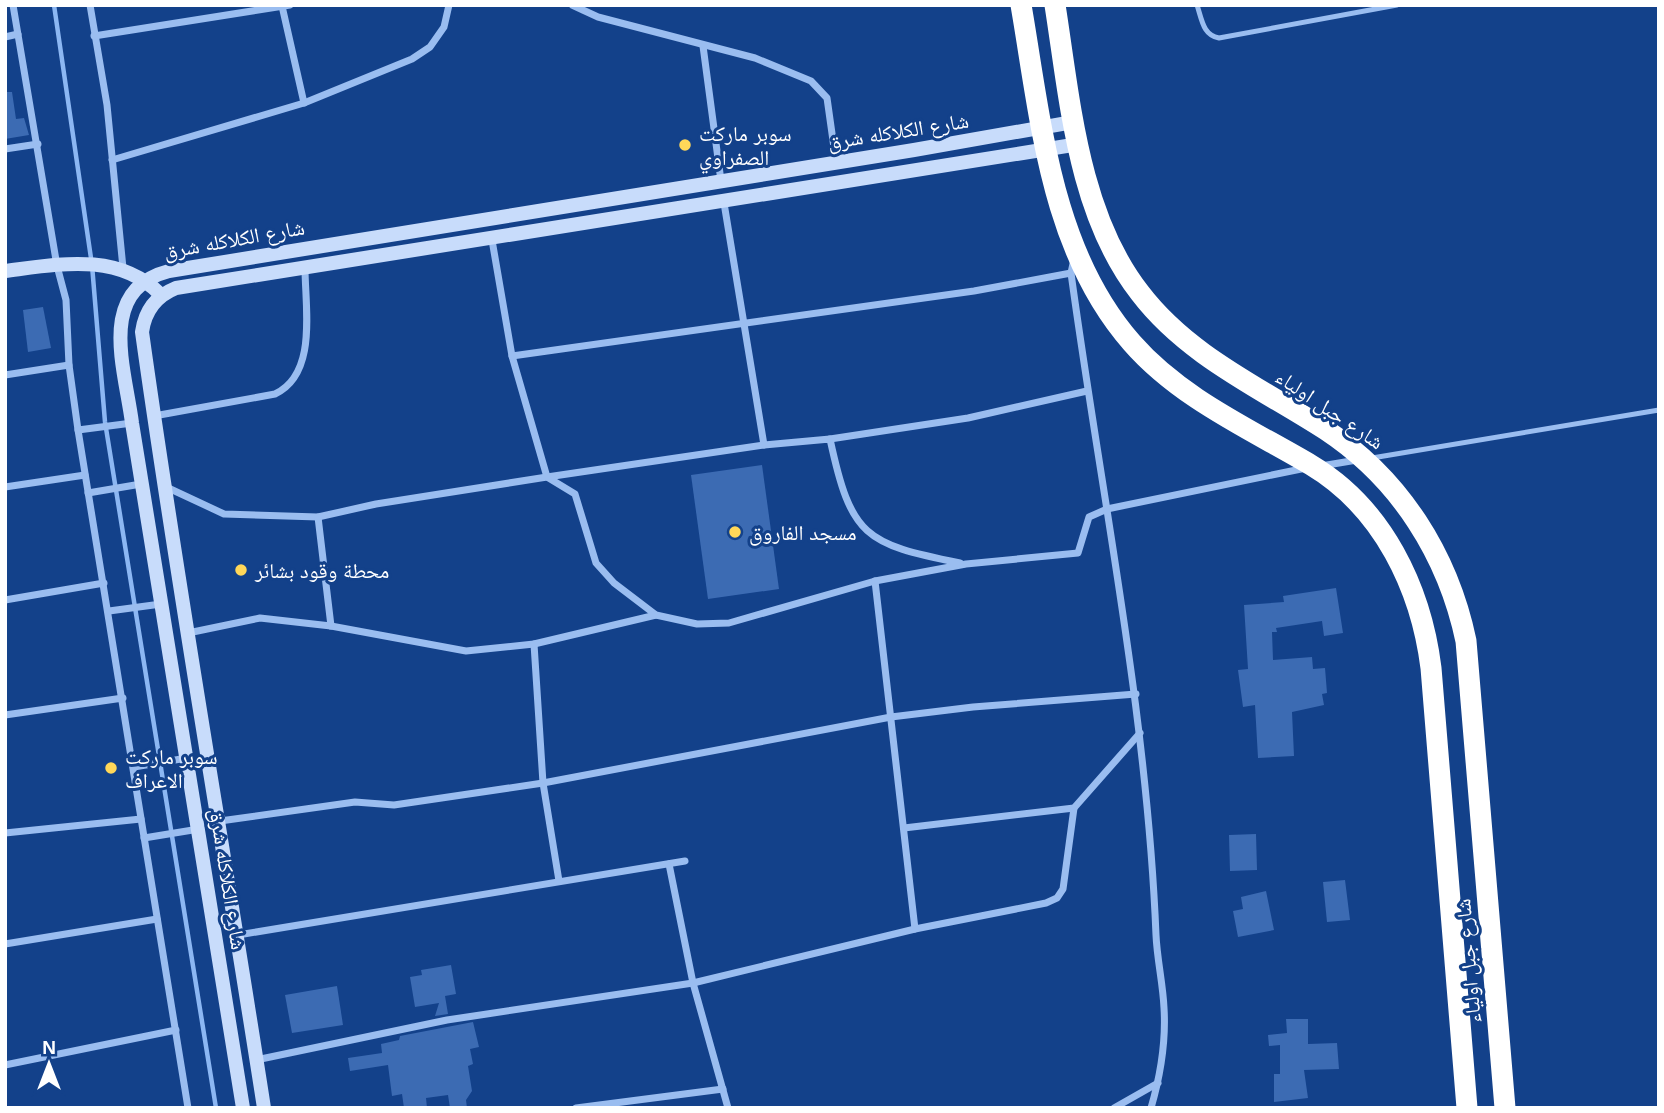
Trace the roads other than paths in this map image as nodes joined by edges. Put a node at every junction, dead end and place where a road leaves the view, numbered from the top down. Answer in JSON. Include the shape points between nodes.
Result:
{"nodes":[{"id":1,"x":13,"y":5,"type":"edge"},
{"id":2,"x":90,"y":5,"type":"edge"},
{"id":3,"x":449,"y":5,"type":"edge"},
{"id":4,"x":572,"y":5,"type":"edge"},
{"id":5,"x":1021,"y":5,"type":"edge"},
{"id":6,"x":1055,"y":5,"type":"edge"},
{"id":7,"x":1198,"y":5,"type":"edge"},
{"id":8,"x":1397,"y":5,"type":"edge"},
{"id":9,"x":286,"y":6,"type":"edge"},
{"id":10,"x":18,"y":34,"type":"junction"},
{"id":11,"x":94,"y":36,"type":"junction"},
{"id":12,"x":5,"y":37,"type":"edge"},
{"id":13,"x":703,"y":46,"type":"junction"},
{"id":14,"x":304,"y":103,"type":"junction"},
{"id":15,"x":1073,"y":122,"type":"junction"},
{"id":16,"x":1043,"y":127,"type":"junction"},
{"id":17,"x":38,"y":144,"type":"junction"},
{"id":18,"x":1079,"y":144,"type":"junction"},
{"id":19,"x":5,"y":149,"type":"edge"},
{"id":20,"x":1047,"y":150,"type":"junction"},
{"id":21,"x":112,"y":160,"type":"junction"},
{"id":22,"x":836,"y":162,"type":"junction"},
{"id":23,"x":721,"y":181,"type":"junction"},
{"id":24,"x":724,"y":203,"type":"junction"},
{"id":25,"x":492,"y":240,"type":"junction"},
{"id":26,"x":1073,"y":264,"type":"junction"},
{"id":27,"x":57,"y":266,"type":"junction"},
{"id":28,"x":123,"y":268,"type":"junction"},
{"id":29,"x":305,"y":268,"type":"junction"},
{"id":30,"x":5,"y":271,"type":"edge"},
{"id":31,"x":145,"y":279,"type":"junction"},
{"id":32,"x":160,"y":295,"type":"junction"},
{"id":33,"x":742,"y":322,"type":"junction"},
{"id":34,"x":512,"y":356,"type":"junction"},
{"id":35,"x":69,"y":366,"type":"junction"},
{"id":36,"x":5,"y":375,"type":"edge"},
{"id":37,"x":1087,"y":391,"type":"junction"},
{"id":38,"x":1659,"y":410,"type":"edge"},
{"id":39,"x":153,"y":416,"type":"junction"},
{"id":40,"x":132,"y":423,"type":"junction"},
{"id":41,"x":78,"y":430,"type":"junction"},
{"id":42,"x":830,"y":439,"type":"junction"},
{"id":43,"x":764,"y":445,"type":"junction"},
{"id":44,"x":1365,"y":459,"type":"junction"},
{"id":45,"x":1314,"y":467,"type":"junction"},
{"id":46,"x":85,"y":475,"type":"junction"},
{"id":47,"x":547,"y":477,"type":"junction"},
{"id":48,"x":141,"y":484,"type":"junction"},
{"id":49,"x":163,"y":486,"type":"junction"},
{"id":50,"x":5,"y":487,"type":"edge"},
{"id":51,"x":88,"y":493,"type":"junction"},
{"id":52,"x":1108,"y":509,"type":"junction"},
{"id":53,"x":318,"y":517,"type":"junction"},
{"id":54,"x":966,"y":564,"type":"junction"},
{"id":55,"x":875,"y":581,"type":"junction"},
{"id":56,"x":104,"y":583,"type":"junction"},
{"id":57,"x":5,"y":600,"type":"edge"},
{"id":58,"x":161,"y":604,"type":"junction"},
{"id":59,"x":109,"y":611,"type":"junction"},
{"id":60,"x":656,"y":615,"type":"junction"},
{"id":61,"x":331,"y":626,"type":"junction"},
{"id":62,"x":188,"y":633,"type":"junction"},
{"id":63,"x":534,"y":644,"type":"junction"},
{"id":64,"x":1136,"y":694,"type":"junction"},
{"id":65,"x":123,"y":698,"type":"junction"},
{"id":66,"x":5,"y":715,"type":"edge"},
{"id":67,"x":891,"y":717,"type":"junction"},
{"id":68,"x":1141,"y":732,"type":"junction"},
{"id":69,"x":187,"y":758,"type":"junction"},
{"id":70,"x":134,"y":767,"type":"junction"},
{"id":71,"x":543,"y":783,"type":"junction"},
{"id":72,"x":1074,"y":808,"type":"junction"},
{"id":73,"x":141,"y":819,"type":"junction"},
{"id":74,"x":220,"y":821,"type":"junction"},
{"id":75,"x":904,"y":828,"type":"junction"},
{"id":76,"x":199,"y":829,"type":"junction"},
{"id":77,"x":5,"y":834,"type":"edge"},
{"id":78,"x":144,"y":838,"type":"junction"},
{"id":79,"x":685,"y":861,"type":"dead end"},
{"id":80,"x":668,"y":864,"type":"junction"},
{"id":81,"x":559,"y":881,"type":"junction"},
{"id":82,"x":157,"y":919,"type":"junction"},
{"id":83,"x":915,"y":929,"type":"junction"},
{"id":84,"x":238,"y":934,"type":"junction"},
{"id":85,"x":5,"y":944,"type":"edge"},
{"id":86,"x":693,"y":983,"type":"junction"},
{"id":87,"x":176,"y":1030,"type":"junction"},
{"id":88,"x":256,"y":1060,"type":"junction"},
{"id":89,"x":5,"y":1065,"type":"edge"},
{"id":90,"x":1158,"y":1083,"type":"junction"},
{"id":91,"x":723,"y":1089,"type":"junction"},
{"id":92,"x":188,"y":1108,"type":"edge"},
{"id":93,"x":243,"y":1108,"type":"edge"},
{"id":94,"x":264,"y":1108,"type":"edge"},
{"id":95,"x":576,"y":1108,"type":"edge"},
{"id":96,"x":728,"y":1108,"type":"edge"},
{"id":97,"x":1114,"y":1108,"type":"edge"},
{"id":98,"x":1151,"y":1108,"type":"edge"},
{"id":99,"x":1466,"y":1108,"type":"edge"},
{"id":100,"x":1505,"y":1108,"type":"edge"}],
"edges":[{"from":1,"to":10,"type":"street"},
{"from":2,"to":11,"type":"street"},
{"from":3,"to":14,"type":"street","via":[[444,27],[430,47],[412,59]]},
{"from":4,"to":13,"type":"street","via":[[598,18]]},
{"from":5,"to":16,"type":"highway","name":"شارع جبل اولياء"},
{"from":6,"to":15,"type":"highway","name":"شارع جبل اولياء"},
{"from":7,"to":8,"type":"lane","via":[[1205,30],[1219,38]]},
{"from":9,"to":11,"type":"street"},
{"from":9,"to":14,"type":"street"},
{"from":10,"to":12,"type":"street"},
{"from":10,"to":17,"type":"street"},
{"from":11,"to":21,"type":"street"},
{"from":13,"to":22,"type":"street","via":[[755,58],[820,88],[827,98]]},
{"from":13,"to":23,"type":"street"},
{"from":14,"to":21,"type":"street"},
{"from":15,"to":16,"type":"street","name":"شارع الكلاكله شرق"},
{"from":15,"to":18,"type":"highway","name":"شارع جبل اولياء"},
{"from":16,"to":20,"type":"highway","name":"شارع جبل اولياء"},
{"from":16,"to":22,"type":"street","name":"شارع الكلاكله شرق"},
{"from":17,"to":19,"type":"street"},
{"from":17,"to":27,"type":"street"},
{"from":18,"to":20,"type":"street","name":"شارع الكلاكله شرق"},
{"from":18,"to":44,"type":"highway","name":"شارع جبل اولياء","via":[[1094,199],[1118,258],[1162,319],[1185,341]]},
{"from":20,"to":24,"type":"street","name":"شارع الكلاكله شرق"},
{"from":20,"to":26,"type":"highway","name":"شارع جبل اولياء"},
{"from":21,"to":28,"type":"street"},
{"from":22,"to":23,"type":"street","name":"شارع الكلاكله شرق"},
{"from":23,"to":31,"type":"street","name":"شارع الكلاكله شرق","via":[[169,271]]},
{"from":24,"to":25,"type":"street","name":"شارع الكلاكله شرق"},
{"from":24,"to":33,"type":"street"},
{"from":25,"to":29,"type":"street","name":"شارع الكلاكله شرق"},
{"from":25,"to":34,"type":"street"},
{"from":26,"to":33,"type":"street","via":[[974,291]]},
{"from":26,"to":37,"type":"street"},
{"from":26,"to":45,"type":"highway","name":"شارع جبل اولياء","via":[[1133,345],[1162,372],[1206,404]]},
{"from":27,"to":28,"type":"street"},
{"from":27,"to":30,"type":"street"},
{"from":27,"to":35,"type":"street","via":[[65,300]]},
{"from":28,"to":31,"type":"street"},
{"from":29,"to":32,"type":"street","name":"شارع الكلاكله شرق","via":[[176,288]]},
{"from":29,"to":39,"type":"street","via":[[305,351],[286,388]]},
{"from":31,"to":32,"type":"street"},
{"from":31,"to":40,"type":"street","name":"شارع الكلاكله شرق","via":[[126,299],[120,322]]},
{"from":32,"to":39,"type":"street","name":"شارع الكلاكله شرق","via":[[148,310],[142,332]]},
{"from":33,"to":34,"type":"street"},
{"from":33,"to":43,"type":"street"},
{"from":34,"to":47,"type":"street"},
{"from":35,"to":36,"type":"street"},
{"from":35,"to":41,"type":"street"},
{"from":37,"to":42,"type":"street","via":[[968,418]]},
{"from":37,"to":52,"type":"street"},
{"from":38,"to":44,"type":"lane"},
{"from":39,"to":49,"type":"street","name":"شارع الكلاكله شرق"},
{"from":40,"to":41,"type":"street"},
{"from":40,"to":48,"type":"street","name":"شارع الكلاكله شرق"},
{"from":41,"to":46,"type":"street"},
{"from":42,"to":43,"type":"street"},
{"from":42,"to":54,"type":"street","via":[[847,503],[863,530],[907,552]]},
{"from":43,"to":47,"type":"street"},
{"from":44,"to":45,"type":"street"},
{"from":44,"to":100,"type":"highway","name":"شارع جبل اولياء","via":[[1391,485],[1426,537],[1451,584],[1461,618]]},
{"from":45,"to":52,"type":"street"},
{"from":45,"to":99,"type":"highway","name":"شارع جبل اولياء","via":[[1349,494],[1372,520],[1408,578],[1424,623],[1440,763]]},
{"from":46,"to":50,"type":"street"},
{"from":46,"to":51,"type":"street"},
{"from":47,"to":53,"type":"street","via":[[376,503]]},
{"from":47,"to":60,"type":"street","via":[[575,494],[596,563]]},
{"from":48,"to":51,"type":"street"},
{"from":48,"to":58,"type":"street","name":"شارع الكلاكله شرق"},
{"from":49,"to":53,"type":"street","via":[[224,514]]},
{"from":49,"to":62,"type":"street","name":"شارع الكلاكله شرق"},
{"from":51,"to":56,"type":"street"},
{"from":52,"to":54,"type":"street","via":[[1089,517],[1078,553]]},
{"from":52,"to":64,"type":"street"},
{"from":53,"to":61,"type":"street"},
{"from":54,"to":55,"type":"street"},
{"from":55,"to":60,"type":"street","via":[[729,623],[697,624]]},
{"from":55,"to":67,"type":"street"},
{"from":56,"to":57,"type":"street"},
{"from":56,"to":59,"type":"street"},
{"from":58,"to":59,"type":"street"},
{"from":58,"to":69,"type":"street","name":"شارع الكلاكله شرق"},
{"from":59,"to":65,"type":"street"},
{"from":60,"to":63,"type":"street"},
{"from":61,"to":62,"type":"street","via":[[260,618]]},
{"from":61,"to":63,"type":"street","via":[[466,650]]},
{"from":62,"to":74,"type":"street","name":"شارع الكلاكله شرق"},
{"from":63,"to":71,"type":"street"},
{"from":64,"to":67,"type":"street"},
{"from":64,"to":68,"type":"street"},
{"from":65,"to":66,"type":"street"},
{"from":65,"to":70,"type":"street"},
{"from":67,"to":71,"type":"street"},
{"from":67,"to":75,"type":"street"},
{"from":68,"to":72,"type":"street"},
{"from":68,"to":90,"type":"street","via":[[1164,1010]]},
{"from":69,"to":70,"type":"street"},
{"from":69,"to":76,"type":"street","name":"شارع الكلاكله شرق"},
{"from":70,"to":73,"type":"street"},
{"from":71,"to":74,"type":"street","via":[[394,805],[355,802]]},
{"from":71,"to":81,"type":"street"},
{"from":72,"to":75,"type":"street"},
{"from":72,"to":83,"type":"street","via":[[1063,889],[1056,898]]},
{"from":73,"to":77,"type":"street"},
{"from":73,"to":78,"type":"street"},
{"from":74,"to":84,"type":"street","name":"شارع الكلاكله شرق"},
{"from":75,"to":83,"type":"street"},
{"from":76,"to":78,"type":"street"},
{"from":76,"to":93,"type":"street","name":"شارع الكلاكله شرق"},
{"from":78,"to":82,"type":"street"},
{"from":79,"to":80,"type":"street"},
{"from":80,"to":81,"type":"street"},
{"from":80,"to":86,"type":"street"},
{"from":81,"to":84,"type":"street"},
{"from":82,"to":85,"type":"street"},
{"from":82,"to":87,"type":"street"},
{"from":83,"to":86,"type":"street"},
{"from":84,"to":88,"type":"street","name":"شارع الكلاكله شرق"},
{"from":86,"to":88,"type":"street","via":[[447,1020]]},
{"from":86,"to":91,"type":"street"},
{"from":87,"to":89,"type":"street"},
{"from":87,"to":92,"type":"street"},
{"from":88,"to":94,"type":"street","name":"شارع الكلاكله شرق"},
{"from":90,"to":97,"type":"street"},
{"from":90,"to":98,"type":"street"},
{"from":91,"to":95,"type":"street"},
{"from":91,"to":96,"type":"street"}]}
